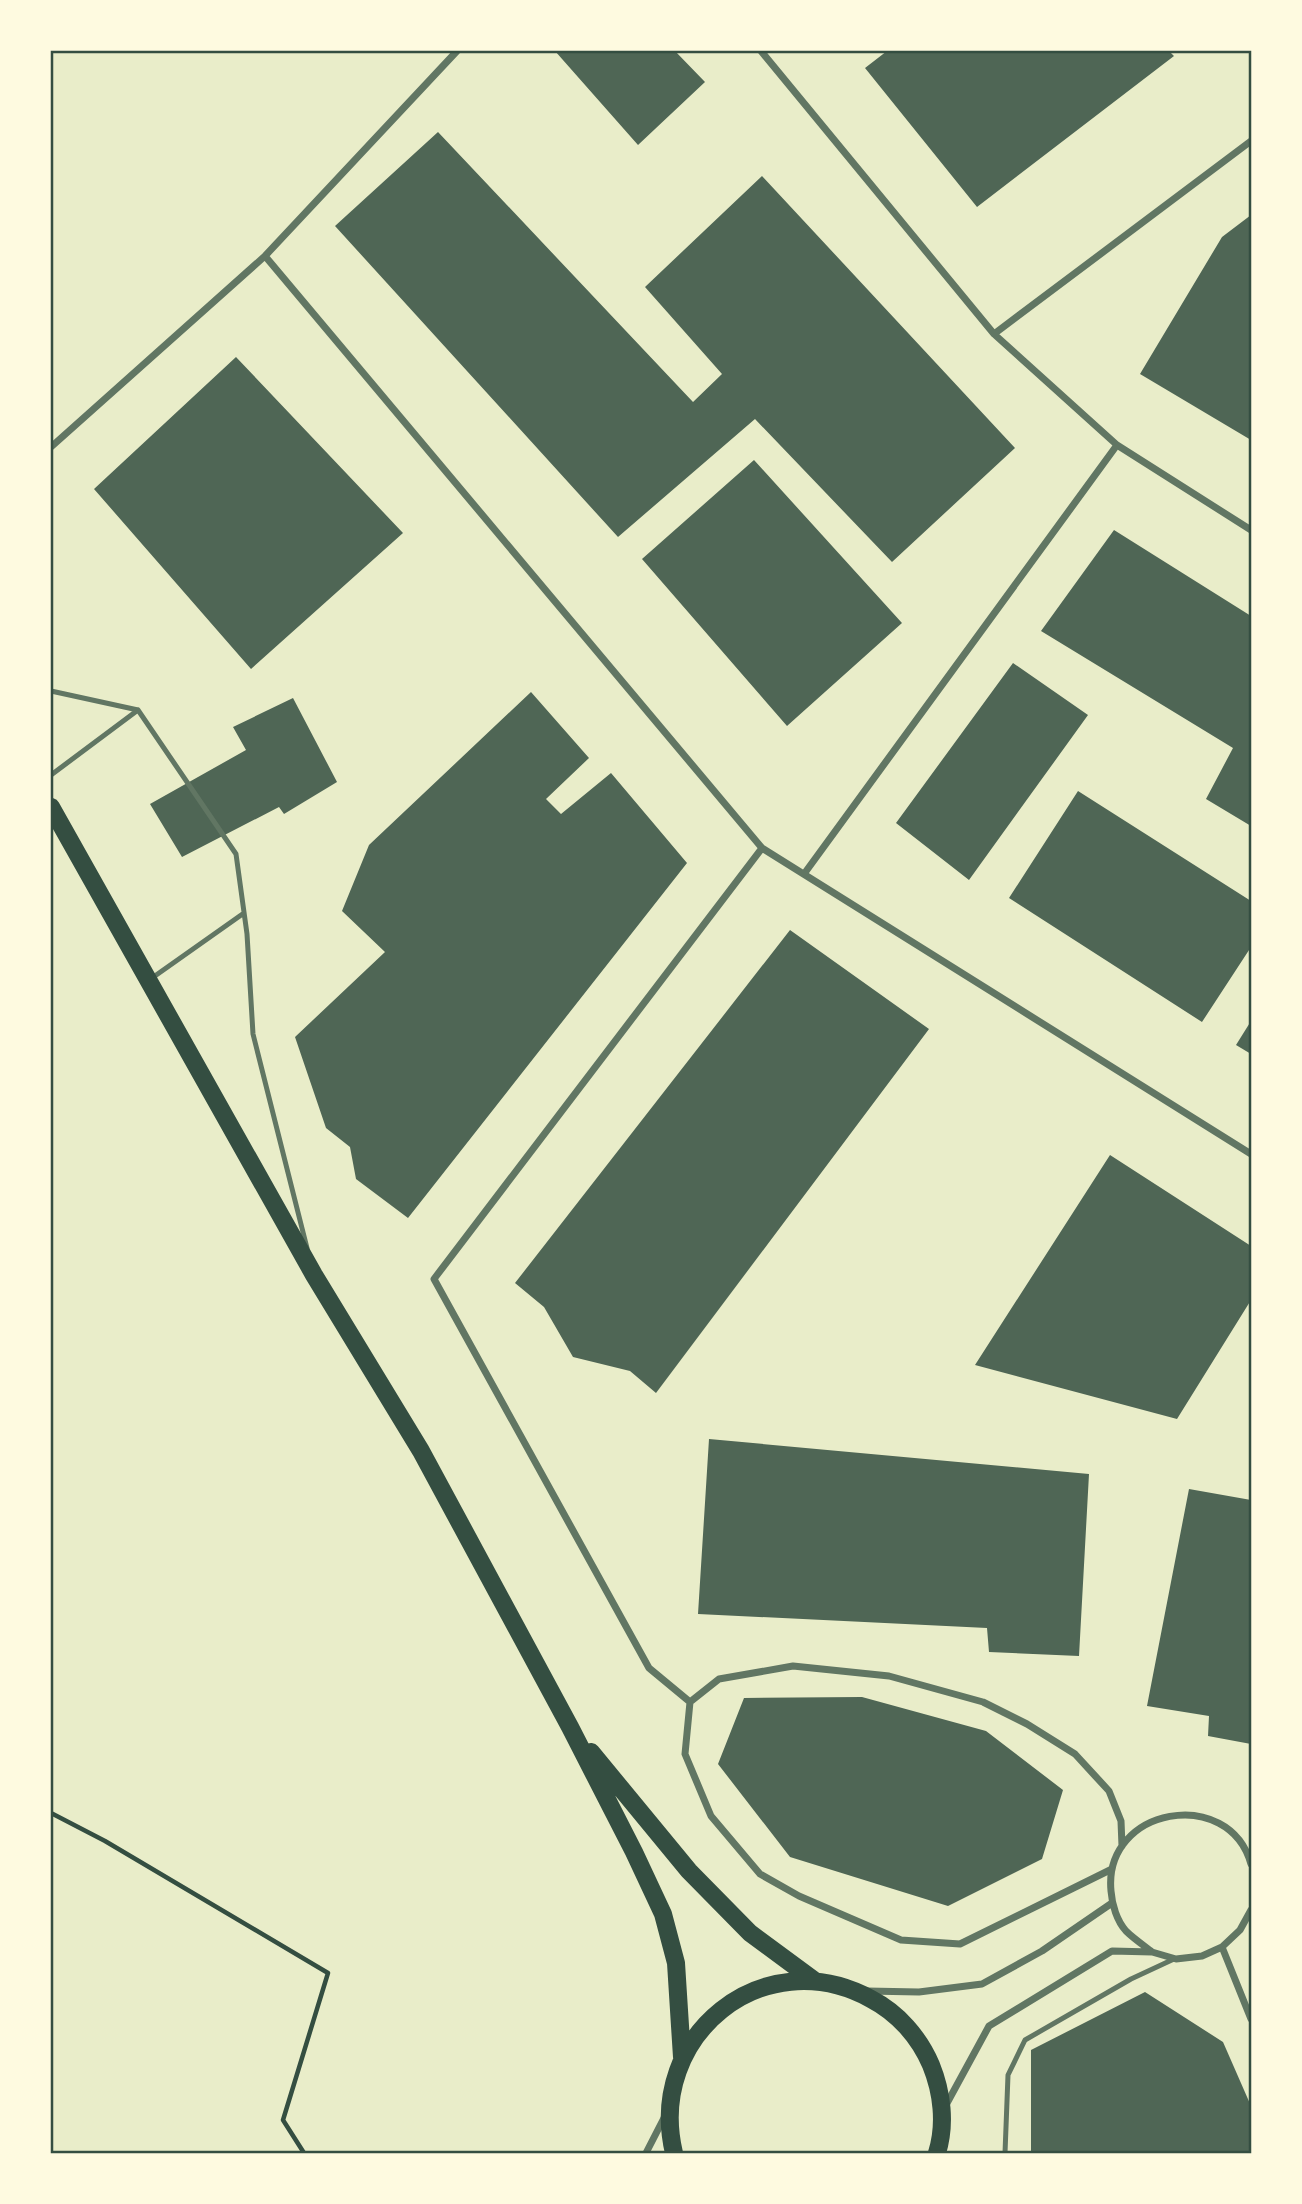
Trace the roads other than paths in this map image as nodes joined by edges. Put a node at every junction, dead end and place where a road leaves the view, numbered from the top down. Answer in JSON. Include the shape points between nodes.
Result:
{"nodes":[{"id":1,"x":457,"y":51,"type":"edge"},
{"id":2,"x":761,"y":51,"type":"edge"},
{"id":3,"x":1251,"y":141,"type":"edge"},
{"id":4,"x":265,"y":256,"type":"junction"},
{"id":5,"x":994,"y":334,"type":"junction"},
{"id":6,"x":1117,"y":446,"type":"junction"},
{"id":7,"x":51,"y":447,"type":"edge"},
{"id":8,"x":1251,"y":530,"type":"edge"},
{"id":9,"x":51,"y":691,"type":"edge"},
{"id":10,"x":138,"y":710,"type":"junction"},
{"id":11,"x":51,"y":775,"type":"edge"},
{"id":12,"x":51,"y":807,"type":"edge"},
{"id":13,"x":762,"y":848,"type":"junction"},
{"id":14,"x":804,"y":874,"type":"junction"},
{"id":15,"x":244,"y":913,"type":"junction"},
{"id":16,"x":149,"y":980,"type":"junction"},
{"id":17,"x":1251,"y":1154,"type":"edge"},
{"id":18,"x":314,"y":1275,"type":"junction"},
{"id":19,"x":690,"y":1702,"type":"junction"},
{"id":20,"x":570,"y":1727,"type":"junction"},
{"id":21,"x":1122,"y":1846,"type":"junction"},
{"id":22,"x":1251,"y":1864,"type":"edge"},
{"id":23,"x":1112,"y":1869,"type":"junction"},
{"id":24,"x":1112,"y":1903,"type":"junction"},
{"id":25,"x":1251,"y":1910,"type":"edge"},
{"id":26,"x":1222,"y":1947,"type":"junction"},
{"id":27,"x":1152,"y":1952,"type":"junction"},
{"id":28,"x":1176,"y":1959,"type":"junction"},
{"id":29,"x":815,"y":1981,"type":"junction"},
{"id":30,"x":857,"y":1991,"type":"junction"},
{"id":31,"x":1251,"y":2019,"type":"edge"},
{"id":32,"x":682,"y":2057,"type":"junction"},
{"id":33,"x":669,"y":2109,"type":"junction"},
{"id":34,"x":942,"y":2111,"type":"junction"},
{"id":35,"x":646,"y":2153,"type":"edge"},
{"id":36,"x":674,"y":2153,"type":"edge"},
{"id":37,"x":937,"y":2153,"type":"edge"},
{"id":38,"x":1005,"y":2153,"type":"edge"}],
"edges":[{"from":1,"to":4,"type":"street"},
{"from":2,"to":5,"type":"street"},
{"from":3,"to":5,"type":"street"},
{"from":4,"to":7,"type":"street"},
{"from":4,"to":13,"type":"street"},
{"from":5,"to":6,"type":"street"},
{"from":6,"to":8,"type":"street"},
{"from":6,"to":14,"type":"street"},
{"from":9,"to":10,"type":"lane"},
{"from":10,"to":11,"type":"lane"},
{"from":10,"to":15,"type":"lane","via":[[236,854]]},
{"from":12,"to":16,"type":"main road"},
{"from":13,"to":14,"type":"street"},
{"from":13,"to":19,"type":"street","via":[[434,1279],[649,1668]]},
{"from":14,"to":17,"type":"street"},
{"from":15,"to":16,"type":"lane"},
{"from":15,"to":18,"type":"lane","via":[[253,1034]]},
{"from":16,"to":18,"type":"main road"},
{"from":18,"to":20,"type":"main road","via":[[421,1451]]},
{"from":19,"to":21,"type":"street","via":[[719,1679],[793,1666],[890,1676],[983,1702],[1074,1754],[1109,1791],[1121,1821]]},
{"from":19,"to":23,"type":"street","via":[[685,1754],[711,1816],[760,1874],[901,1940],[961,1944]]},
{"from":20,"to":29,"type":"main road","via":[[689,1871],[750,1933]]},
{"from":20,"to":32,"type":"main road","via":[[663,1914],[676,1963]]},
{"from":21,"to":22,"type":"street","via":[[1139,1827],[1162,1816],[1188,1814],[1212,1820],[1234,1835]]},
{"from":21,"to":23,"type":"street"},
{"from":23,"to":24,"type":"street"},
{"from":24,"to":27,"type":"street","via":[[1124,1929]]},
{"from":24,"to":30,"type":"street","via":[[1042,1951],[982,1983],[919,1992]]},
{"from":25,"to":26,"type":"street","via":[[1240,1930]]},
{"from":26,"to":28,"type":"street","via":[[1202,1956]]},
{"from":26,"to":31,"type":"street"},
{"from":27,"to":28,"type":"street"},
{"from":27,"to":34,"type":"street","via":[[1112,1951],[989,2026]]},
{"from":28,"to":38,"type":"lane","via":[[1131,1979],[1025,2040],[1008,2075]]},
{"from":29,"to":30,"type":"main road"},
{"from":29,"to":32,"type":"main road","via":[[782,1982],[751,1992],[715,2015]]},
{"from":30,"to":34,"type":"main road","via":[[908,2027],[937,2081]]},
{"from":32,"to":33,"type":"main road"},
{"from":33,"to":35,"type":"street"},
{"from":33,"to":36,"type":"main road"},
{"from":34,"to":37,"type":"main road"}]}
